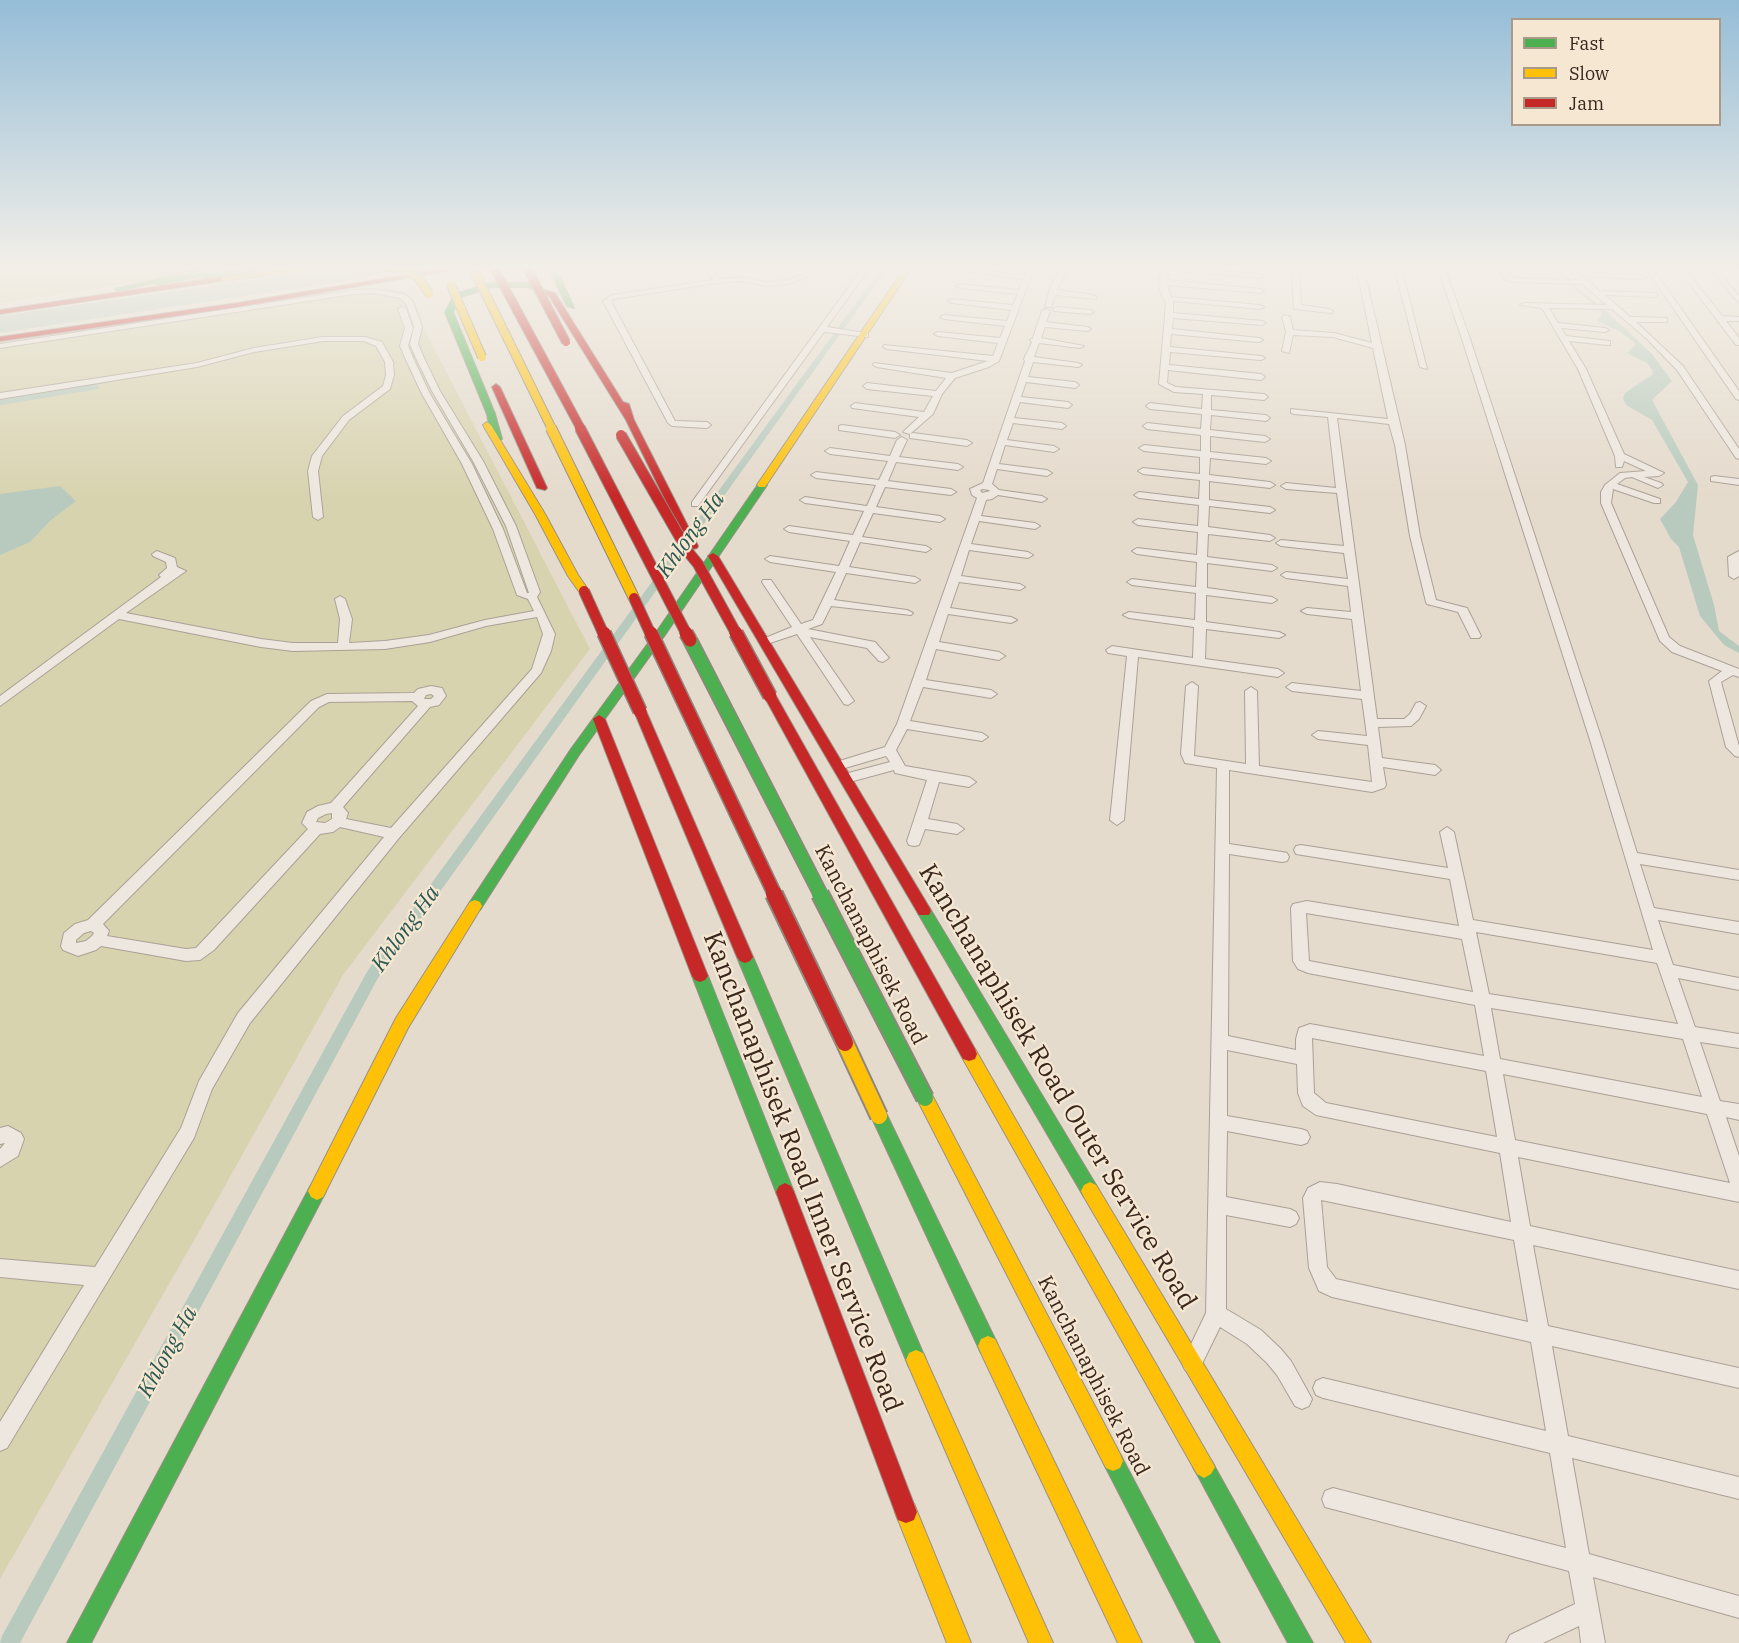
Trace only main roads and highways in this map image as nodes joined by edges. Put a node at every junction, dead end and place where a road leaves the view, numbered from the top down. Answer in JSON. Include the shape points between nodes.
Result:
{"nodes":[{"id":1,"x":450,"y":343,"type":"edge"},
{"id":2,"x":462,"y":343,"type":"edge"},
{"id":3,"x":477,"y":343,"type":"edge"},
{"id":4,"x":510,"y":343,"type":"edge"},
{"id":5,"x":535,"y":343,"type":"edge"},
{"id":6,"x":566,"y":343,"type":"edge"},
{"id":7,"x":582,"y":343,"type":"edge"},
{"id":8,"x":592,"y":343,"type":"edge"},
{"id":9,"x":857,"y":343,"type":"edge"},
{"id":10,"x":590,"y":383,"type":"dead end"},
{"id":11,"x":634,"y":427,"type":"junction"},
{"id":12,"x":618,"y":430,"type":"dead end"},
{"id":13,"x":497,"y":439,"type":"junction"},
{"id":14,"x":546,"y":512,"type":"junction"},
{"id":15,"x":713,"y":556,"type":"junction"},
{"id":16,"x":698,"y":564,"type":"junction"},
{"id":17,"x":599,"y":719,"type":"junction"},
{"id":18,"x":79,"y":1643,"type":"edge"},
{"id":19,"x":959,"y":1643,"type":"edge"},
{"id":20,"x":1041,"y":1643,"type":"edge"},
{"id":21,"x":1130,"y":1643,"type":"edge"},
{"id":22,"x":1208,"y":1643,"type":"edge"},
{"id":23,"x":1301,"y":1643,"type":"edge"},
{"id":24,"x":1359,"y":1643,"type":"edge"}],
"edges":[{"from":1,"to":13,"type":"main road","bridge":true,"via":[[480,415]]},
{"from":2,"to":13,"type":"main road"},
{"from":3,"to":14,"type":"main road","bridge":true},
{"from":4,"to":21,"type":"main road","bridge":true},
{"from":5,"to":22,"type":"main road","name":"Kanchanaphisek Road","bridge":true},
{"from":6,"to":10,"type":"main road","bridge":true},
{"from":7,"to":11,"type":"main road"},
{"from":8,"to":11,"type":"main road"},
{"from":9,"to":15,"type":"main road"},
{"from":11,"to":16,"type":"main road","via":[[694,548]]},
{"from":12,"to":16,"type":"main road","bridge":true},
{"from":13,"to":14,"type":"main road"},
{"from":14,"to":20,"type":"main road","bridge":true,"via":[[573,576],[584,591],[630,689],[957,1456]]},
{"from":15,"to":17,"type":"main road"},
{"from":15,"to":24,"type":"main road","name":"Kanchanaphisek Road Outer Service Road"},
{"from":16,"to":23,"type":"main road","bridge":true},
{"from":17,"to":18,"type":"main road","via":[[527,824],[402,1023],[307,1212]]},
{"from":17,"to":19,"type":"main road","name":"Kanchanaphisek Road Inner Service Road"}]}
